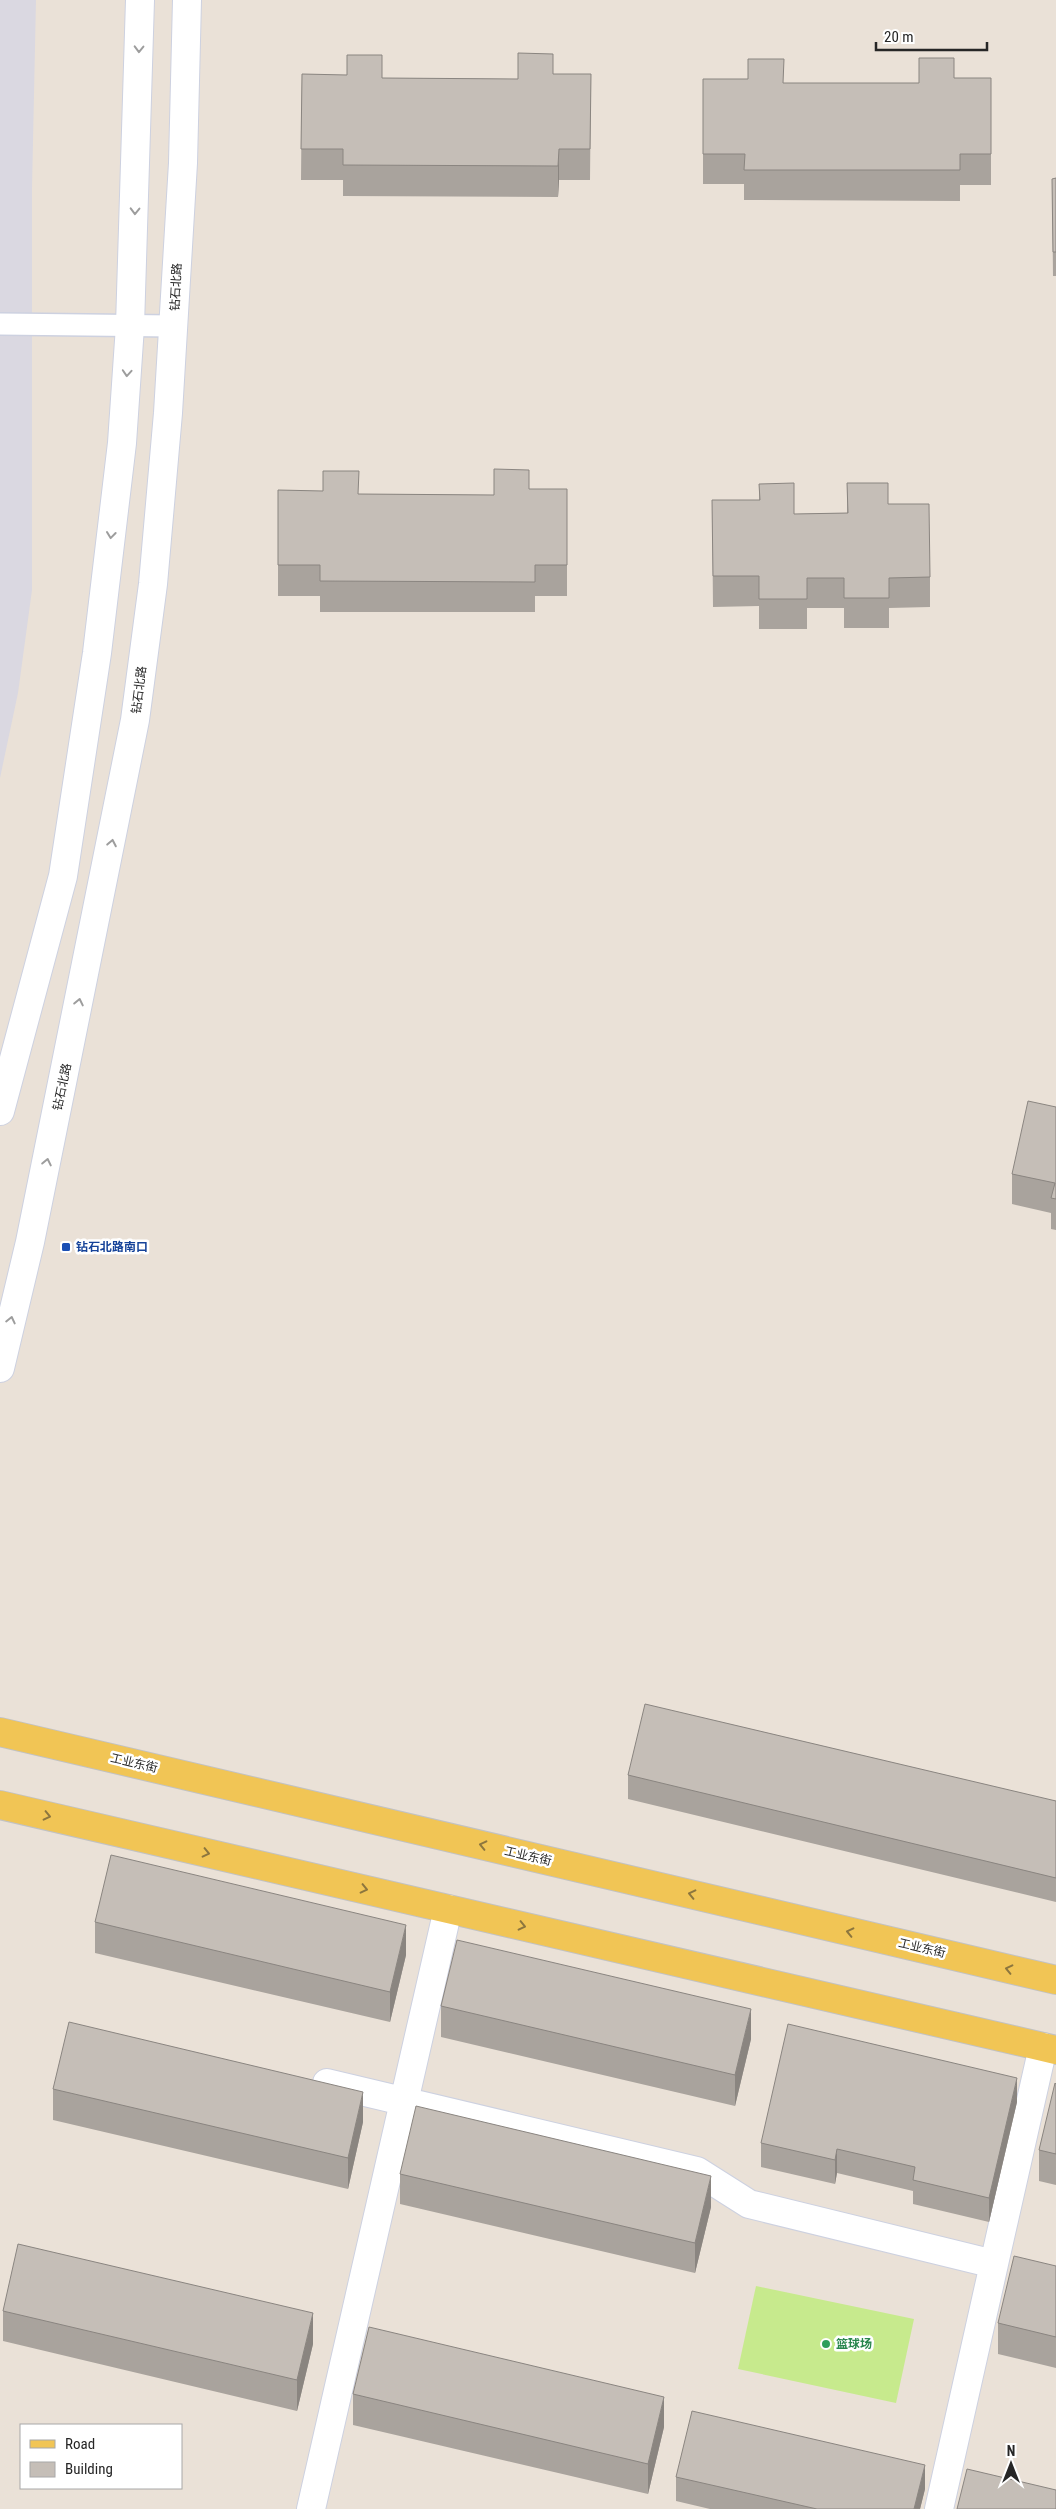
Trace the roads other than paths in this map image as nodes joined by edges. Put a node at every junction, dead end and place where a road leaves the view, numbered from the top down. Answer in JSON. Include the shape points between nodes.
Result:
{"nodes":[{"id":1,"x":140,"y":0,"type":"edge"},
{"id":2,"x":187,"y":0,"type":"edge"},
{"id":3,"x":0,"y":324,"type":"edge"},
{"id":4,"x":130,"y":326,"type":"junction"},
{"id":5,"x":173,"y":326,"type":"junction"},
{"id":6,"x":0,"y":1111,"type":"edge"},
{"id":7,"x":0,"y":1368,"type":"edge"},
{"id":8,"x":0,"y":1732,"type":"edge"},
{"id":9,"x":0,"y":1805,"type":"edge"},
{"id":10,"x":448,"y":1909,"type":"junction"},
{"id":11,"x":1056,"y":1980,"type":"edge"},
{"id":12,"x":1050,"y":2048,"type":"edge"},
{"id":13,"x":307,"y":2079,"type":"edge"},
{"id":14,"x":404,"y":2102,"type":"junction"},
{"id":15,"x":994,"y":2264,"type":"junction"},
{"id":16,"x":311,"y":2509,"type":"edge"},
{"id":17,"x":939,"y":2509,"type":"edge"}],
"edges":[{"from":1,"to":4,"type":"main road","one_way":true},
{"from":2,"to":5,"type":"main road","name":"钻石北路","via":[[183,163]]},
{"from":3,"to":4,"type":"lane"},
{"from":4,"to":5,"type":"lane"},
{"from":4,"to":6,"type":"main road","one_way":true,"via":[[122,443],[97,652],[63,876]]},
{"from":7,"to":5,"type":"main road","name":"钻石北路","one_way":true,"via":[[30,1242],[135,720],[153,584]]},
{"from":11,"to":8,"type":"main road","name":"工业东街","one_way":true},
{"from":9,"to":10,"type":"main road","one_way":true},
{"from":10,"to":12,"type":"main road","one_way":true},
{"from":10,"to":14,"type":"main road"},
{"from":12,"to":15,"type":"main road"},
{"from":13,"to":14,"type":"main road"},
{"from":14,"to":15,"type":"main road","via":[[697,2171],[748,2204]]},
{"from":14,"to":16,"type":"main road"},
{"from":15,"to":17,"type":"main road"}]}
